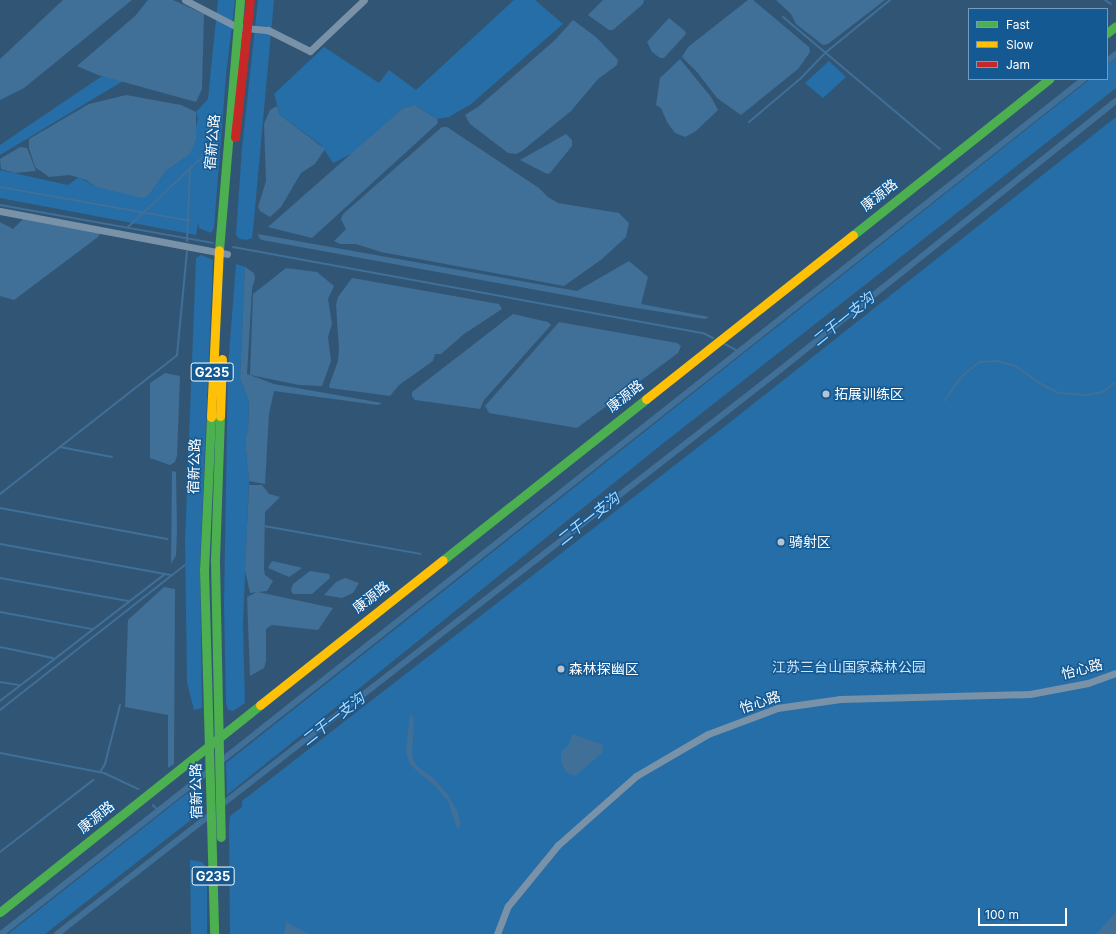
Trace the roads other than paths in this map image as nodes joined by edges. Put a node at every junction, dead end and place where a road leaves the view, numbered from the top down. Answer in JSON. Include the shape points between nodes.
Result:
{"nodes":[{"id":1,"x":185,"y":0,"type":"edge"},
{"id":2,"x":240,"y":0,"type":"edge"},
{"id":3,"x":250,"y":0,"type":"edge"},
{"id":4,"x":364,"y":0,"type":"edge"},
{"id":5,"x":1116,"y":26,"type":"edge"},
{"id":6,"x":237,"y":27,"type":"junction"},
{"id":7,"x":247,"y":28,"type":"junction"},
{"id":8,"x":1108,"y":32,"type":"edge"},
{"id":9,"x":1048,"y":80,"type":"edge"},
{"id":10,"x":0,"y":210,"type":"edge"},
{"id":11,"x":222,"y":253,"type":"junction"},
{"id":12,"x":1116,"y":673,"type":"edge"},
{"id":13,"x":220,"y":735,"type":"junction"},
{"id":14,"x":210,"y":745,"type":"junction"},
{"id":15,"x":0,"y":912,"type":"edge"},
{"id":16,"x":214,"y":934,"type":"edge"},
{"id":17,"x":223,"y":934,"type":"edge"},
{"id":18,"x":496,"y":934,"type":"edge"}],
"edges":[{"from":1,"to":6,"type":"street"},
{"from":2,"to":6,"type":"main road","name":"宿新公路","number":"G235"},
{"from":3,"to":7,"type":"main road","name":"宿新公路"},
{"from":4,"to":7,"type":"street","via":[[310,51],[268,30]]},
{"from":5,"to":8,"type":"main road"},
{"from":6,"to":7,"type":"street"},
{"from":6,"to":11,"type":"main road","name":"宿新公路","number":"G235"},
{"from":7,"to":11,"type":"main road","name":"宿新公路"},
{"from":9,"to":13,"type":"main road","name":"康源路"},
{"from":10,"to":11,"type":"street"},
{"from":11,"to":13,"type":"main road","name":"宿新公路","via":[[215,562]]},
{"from":11,"to":14,"type":"main road","name":"宿新公路","number":"G235","via":[[204,569]]},
{"from":12,"to":18,"type":"street","name":"怡心路","via":[[1088,682],[1030,694],[840,699],[777,708],[708,734],[636,776],[558,845],[508,906]]},
{"from":13,"to":14,"type":"main road","name":"康源路"},
{"from":13,"to":17,"type":"main road","name":"宿新公路"},
{"from":14,"to":15,"type":"main road","name":"康源路"},
{"from":14,"to":16,"type":"main road","name":"宿新公路","number":"G235"}]}
